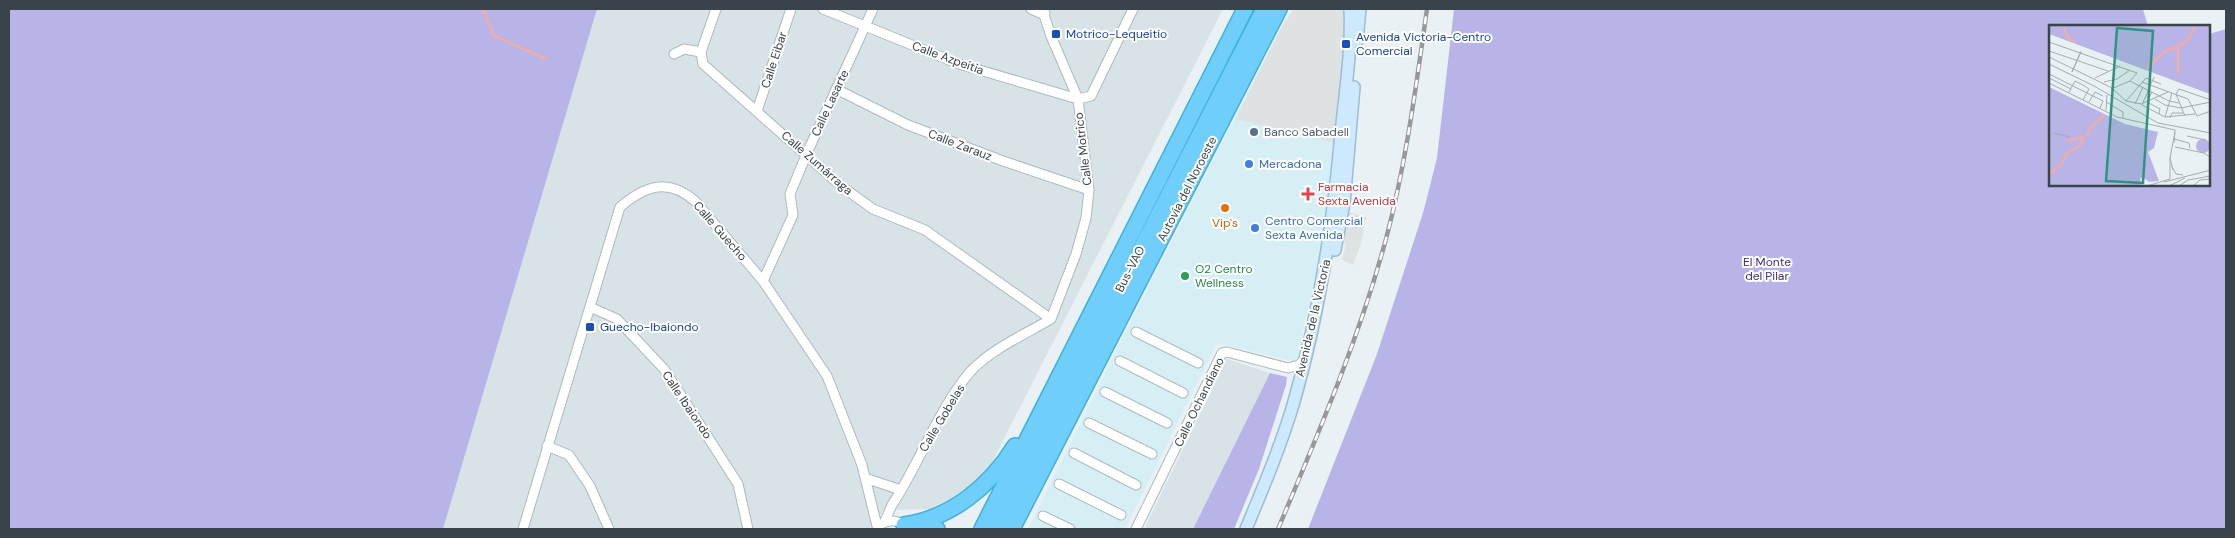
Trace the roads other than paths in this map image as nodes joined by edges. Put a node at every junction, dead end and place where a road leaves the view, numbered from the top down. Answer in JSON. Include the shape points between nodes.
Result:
{"nodes":[{"id":1,"x":716,"y":9,"type":"edge"},
{"id":2,"x":791,"y":9,"type":"edge"},
{"id":3,"x":823,"y":9,"type":"edge"},
{"id":4,"x":873,"y":9,"type":"edge"},
{"id":5,"x":1030,"y":9,"type":"edge"},
{"id":6,"x":1132,"y":9,"type":"edge"},
{"id":7,"x":1246,"y":9,"type":"edge"},
{"id":8,"x":1264,"y":9,"type":"edge"},
{"id":9,"x":1279,"y":9,"type":"edge"},
{"id":10,"x":1350,"y":9,"type":"edge"},
{"id":11,"x":1360,"y":9,"type":"edge"},
{"id":12,"x":1044,"y":11,"type":"edge"},
{"id":13,"x":865,"y":27,"type":"junction"},
{"id":14,"x":701,"y":52,"type":"junction"},
{"id":15,"x":674,"y":54,"type":"dead end"},
{"id":16,"x":836,"y":89,"type":"junction"},
{"id":17,"x":1078,"y":98,"type":"junction"},
{"id":18,"x":758,"y":111,"type":"junction"},
{"id":19,"x":806,"y":154,"type":"junction"},
{"id":20,"x":1089,"y":190,"type":"junction"},
{"id":21,"x":763,"y":281,"type":"junction"},
{"id":22,"x":590,"y":306,"type":"junction"},
{"id":23,"x":1051,"y":319,"type":"junction"},
{"id":24,"x":1136,"y":332,"type":"dead end"},
{"id":25,"x":1304,"y":360,"type":"junction"},
{"id":26,"x":1120,"y":361,"type":"dead end"},
{"id":27,"x":1198,"y":363,"type":"dead end"},
{"id":28,"x":1105,"y":392,"type":"dead end"},
{"id":29,"x":1183,"y":393,"type":"dead end"},
{"id":30,"x":1039,"y":416,"type":"junction"},
{"id":31,"x":1089,"y":423,"type":"dead end"},
{"id":32,"x":1167,"y":423,"type":"dead end"},
{"id":33,"x":547,"y":446,"type":"junction"},
{"id":34,"x":1074,"y":453,"type":"dead end"},
{"id":35,"x":1152,"y":454,"type":"dead end"},
{"id":36,"x":865,"y":478,"type":"junction"},
{"id":37,"x":1059,"y":484,"type":"dead end"},
{"id":38,"x":1136,"y":485,"type":"dead end"},
{"id":39,"x":899,"y":494,"type":"junction"},
{"id":40,"x":1043,"y":516,"type":"dead end"},
{"id":41,"x":1121,"y":516,"type":"dead end"},
{"id":42,"x":903,"y":525,"type":"edge"},
{"id":43,"x":879,"y":526,"type":"edge"},
{"id":44,"x":522,"y":529,"type":"edge"},
{"id":45,"x":609,"y":529,"type":"edge"},
{"id":46,"x":748,"y":529,"type":"edge"},
{"id":47,"x":926,"y":529,"type":"edge"},
{"id":48,"x":937,"y":529,"type":"edge"},
{"id":49,"x":982,"y":529,"type":"edge"},
{"id":50,"x":997,"y":529,"type":"edge"},
{"id":51,"x":1012,"y":529,"type":"edge"},
{"id":52,"x":1070,"y":529,"type":"edge"},
{"id":53,"x":1138,"y":529,"type":"edge"},
{"id":54,"x":1246,"y":529,"type":"edge"},
{"id":55,"x":1254,"y":529,"type":"edge"}],
"edges":[{"from":1,"to":14,"type":"street"},
{"from":2,"to":18,"type":"street","name":"Calle Eibar"},
{"from":3,"to":13,"type":"street","name":"Calle Azpeitia"},
{"from":4,"to":13,"type":"street","name":"Calle Lasarte"},
{"from":5,"to":12,"type":"street"},
{"from":6,"to":17,"type":"street","via":[[1091,96]]},
{"from":7,"to":30,"type":"highway"},
{"from":8,"to":50,"type":"highway","name":"Bus-VAO"},
{"from":9,"to":51,"type":"highway","name":"Autovía del Noroeste"},
{"from":10,"to":25,"type":"street","name":"Avenida de la Victoria","via":[[1330,240]]},
{"from":11,"to":55,"type":"street","name":"Avenida de la Victoria","via":[[1342,219],[1288,442]]},
{"from":12,"to":17,"type":"street","name":"Calle Motrico"},
{"from":13,"to":16,"type":"street","name":"Calle Lasarte"},
{"from":13,"to":17,"type":"street","name":"Calle Azpeitia","via":[[959,64]]},
{"from":14,"to":15,"type":"street","via":[[684,49]]},
{"from":14,"to":18,"type":"street","name":"Calle Zumárraga","via":[[703,64]]},
{"from":16,"to":19,"type":"street","name":"Calle Lasarte"},
{"from":16,"to":20,"type":"street","name":"Calle Zarauz","via":[[908,125],[1003,162]]},
{"from":17,"to":20,"type":"street","name":"Calle Motrico"},
{"from":18,"to":19,"type":"street","name":"Calle Zumárraga"},
{"from":19,"to":21,"type":"street","name":"Calle Lasarte","via":[[790,194],[793,215]]},
{"from":19,"to":23,"type":"street","name":"Calle Zumárraga","via":[[841,186],[873,209],[925,230]]},
{"from":20,"to":23,"type":"street","name":"Calle Motrico","via":[[1086,218],[1076,254]]},
{"from":21,"to":22,"type":"street","name":"Calle Guecho","via":[[695,201],[685,193],[660,186],[645,189],[620,207]]},
{"from":21,"to":36,"type":"street","name":"Calle Guecho","via":[[827,376]]},
{"from":22,"to":33,"type":"street","name":"Calle Guecho"},
{"from":22,"to":46,"type":"street","name":"Calle Ibaiondo","via":[[617,319],[664,369],[738,484]]},
{"from":23,"to":39,"type":"street","name":"Calle Gobelas","via":[[991,354],[971,372],[953,397]]},
{"from":24,"to":27,"type":"street"},
{"from":25,"to":53,"type":"street","name":"Calle Ochandiano","via":[[1288,368],[1227,352],[1222,354]]},
{"from":25,"to":54,"type":"street","name":"Avenida de la Victoria","via":[[1279,447]]},
{"from":26,"to":29,"type":"street"},
{"from":28,"to":32,"type":"street"},
{"from":30,"to":42,"type":"highway","via":[[1026,425],[1008,457],[968,499],[938,515]]},
{"from":30,"to":49,"type":"highway"},
{"from":31,"to":35,"type":"street"},
{"from":33,"to":44,"type":"street","name":"Calle Guecho"},
{"from":33,"to":45,"type":"street","via":[[570,454],[590,486]]},
{"from":34,"to":38,"type":"street"},
{"from":36,"to":39,"type":"street"},
{"from":36,"to":43,"type":"street","name":"Calle Guecho"},
{"from":37,"to":41,"type":"street"},
{"from":39,"to":42,"type":"street","via":[[894,512]]},
{"from":39,"to":43,"type":"street","name":"Calle Gobelas"},
{"from":40,"to":52,"type":"street"},
{"from":42,"to":43,"type":"street"},
{"from":47,"to":48,"type":"highway"}]}
